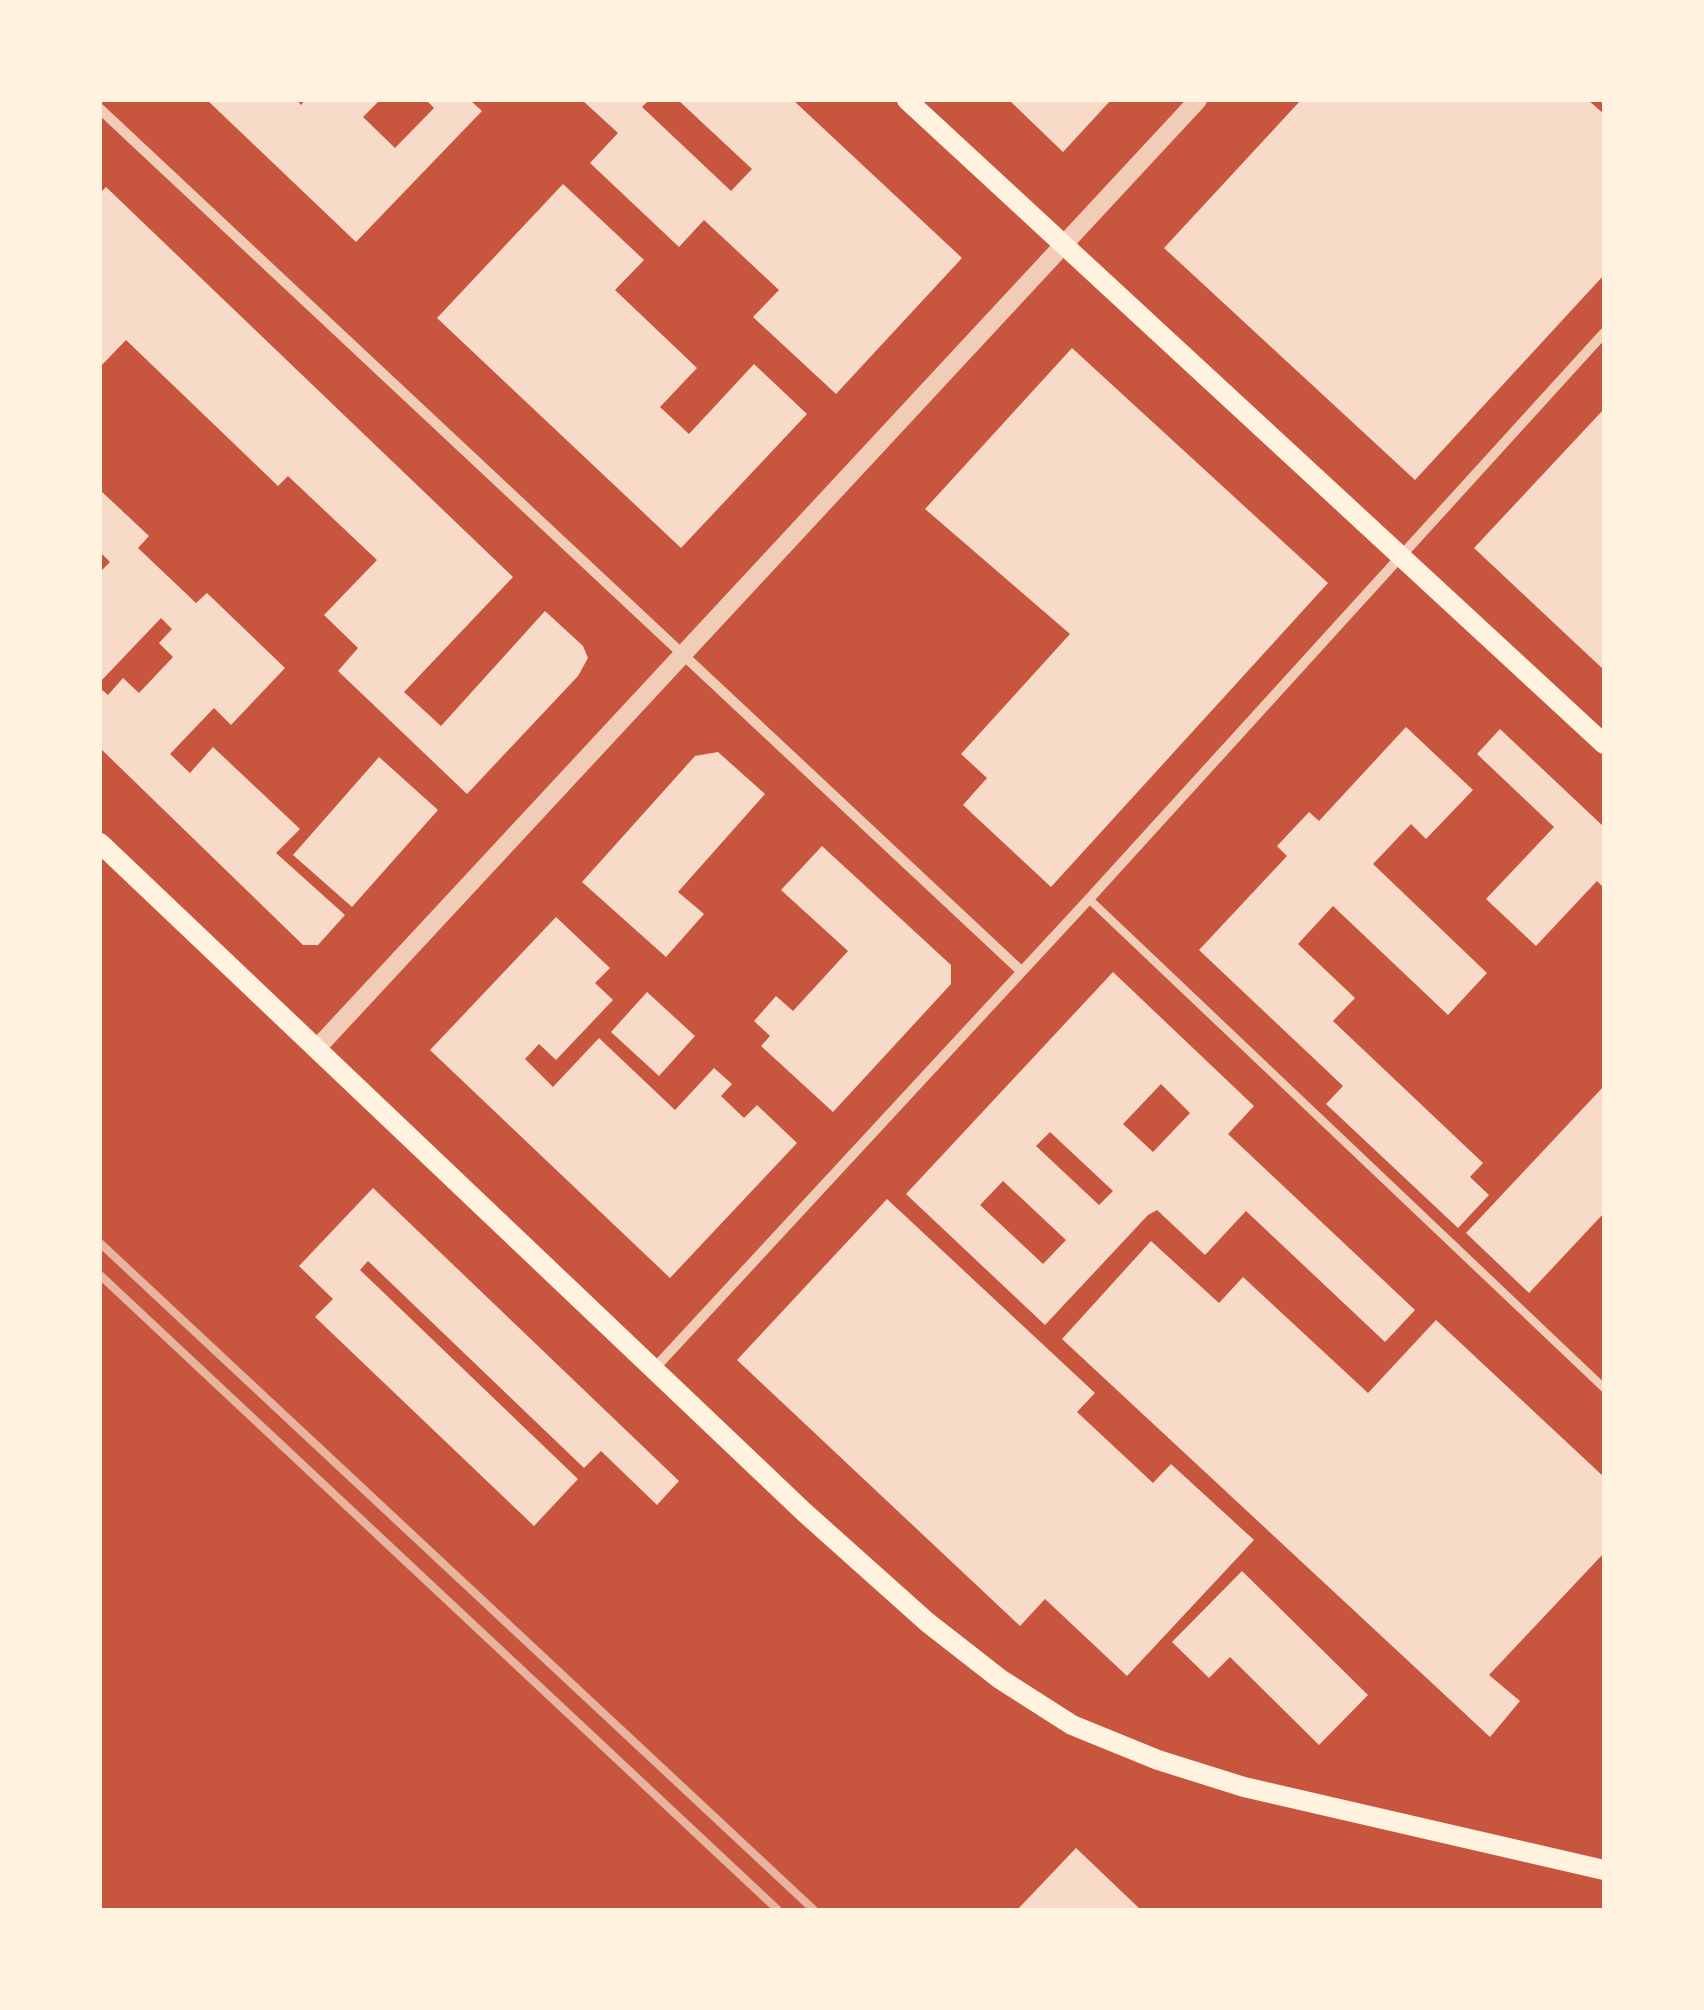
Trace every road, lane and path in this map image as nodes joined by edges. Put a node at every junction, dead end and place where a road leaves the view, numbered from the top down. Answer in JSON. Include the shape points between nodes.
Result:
{"nodes":[{"id":1,"x":908,"y":100,"type":"edge"},
{"id":2,"x":1198,"y":100,"type":"edge"},
{"id":3,"x":100,"y":108,"type":"edge"},
{"id":4,"x":1062,"y":246,"type":"junction"},
{"id":5,"x":1604,"y":333,"type":"edge"},
{"id":6,"x":1399,"y":554,"type":"junction"},
{"id":7,"x":684,"y":656,"type":"junction"},
{"id":8,"x":1604,"y":744,"type":"edge"},
{"id":9,"x":100,"y":843,"type":"edge"},
{"id":10,"x":1089,"y":899,"type":"junction"},
{"id":11,"x":1021,"y":972,"type":"junction"},
{"id":12,"x":318,"y":1047,"type":"junction"},
{"id":13,"x":652,"y":1370,"type":"junction"},
{"id":14,"x":1604,"y":1388,"type":"edge"},
{"id":15,"x":1604,"y":1870,"type":"edge"}],
"edges":[{"from":1,"to":4,"type":"main road"},
{"from":2,"to":4,"type":"street"},
{"from":3,"to":7,"type":"street"},
{"from":4,"to":6,"type":"main road"},
{"from":4,"to":7,"type":"street"},
{"from":5,"to":6,"type":"street"},
{"from":6,"to":8,"type":"main road"},
{"from":6,"to":10,"type":"street"},
{"from":7,"to":11,"type":"street"},
{"from":7,"to":12,"type":"street"},
{"from":9,"to":12,"type":"main road"},
{"from":10,"to":11,"type":"street"},
{"from":10,"to":14,"type":"lane"},
{"from":11,"to":13,"type":"street"},
{"from":12,"to":13,"type":"main road"},
{"from":13,"to":15,"type":"main road","via":[[927,1622],[1072,1724],[1244,1787]]}]}
